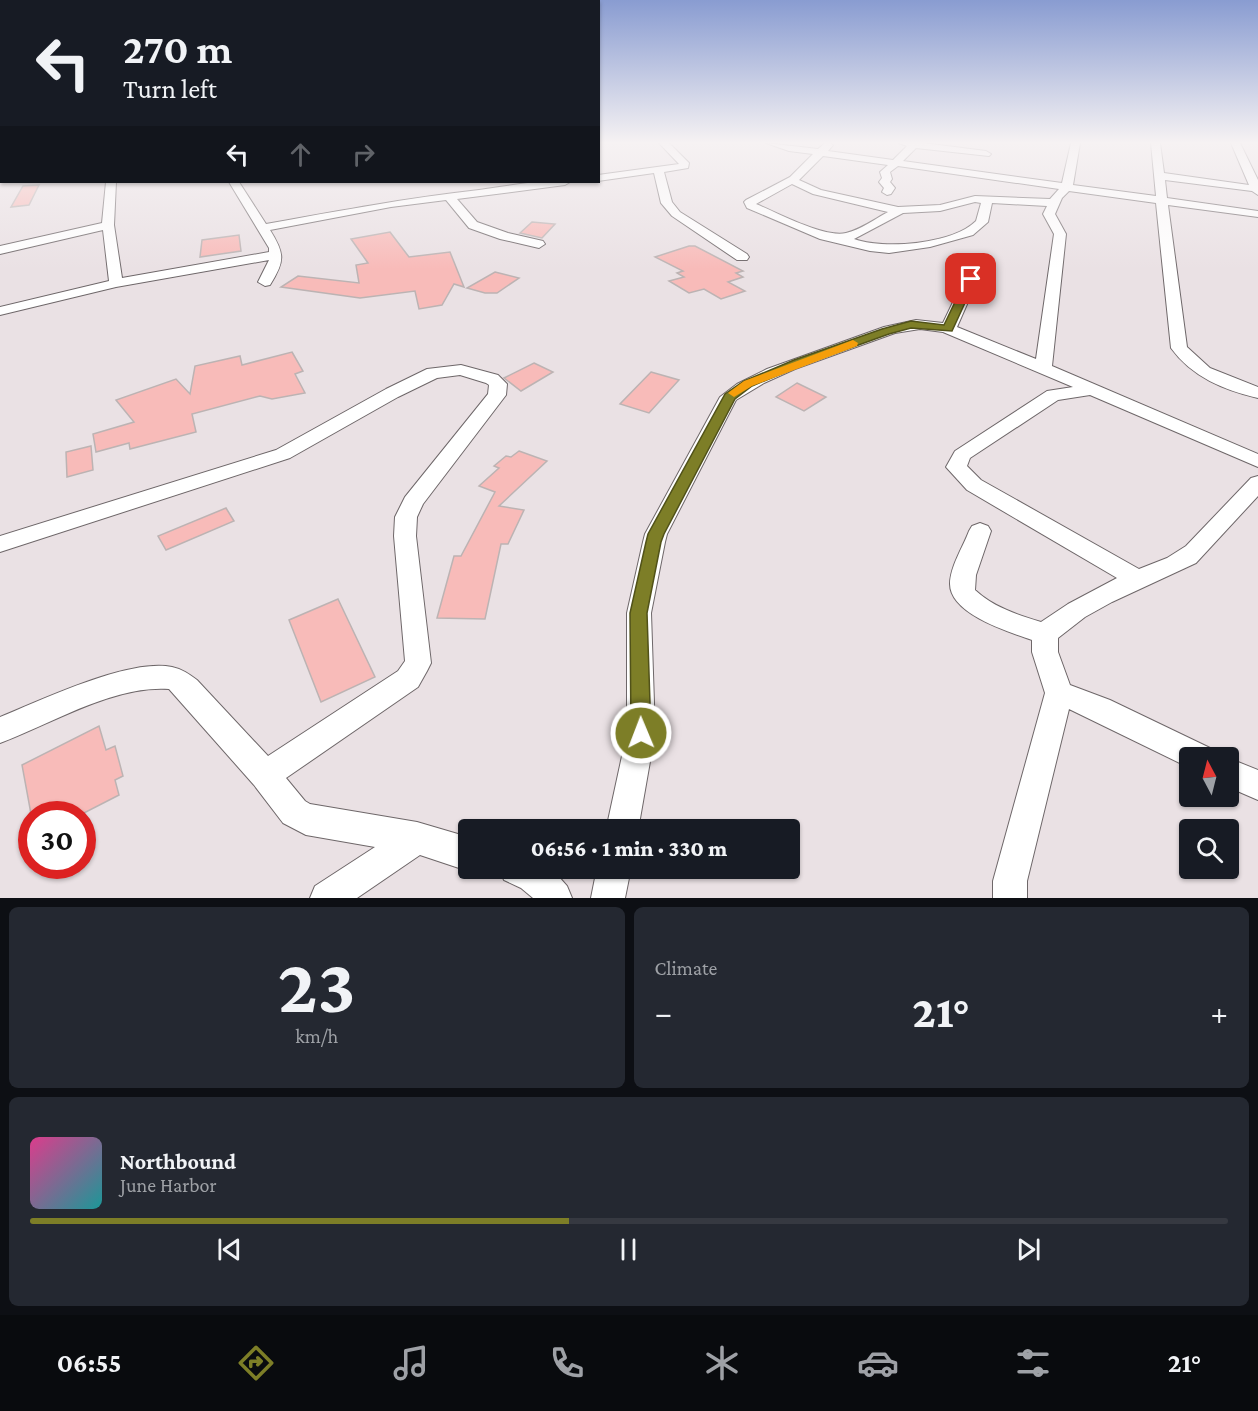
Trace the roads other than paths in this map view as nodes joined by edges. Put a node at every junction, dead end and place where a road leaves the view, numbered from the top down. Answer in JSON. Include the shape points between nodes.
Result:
{"nodes":[{"id":1,"x":111,"y":185,"type":"edge"},
{"id":2,"x":236,"y":185,"type":"edge"},
{"id":3,"x":541,"y":185,"type":"edge"},
{"id":4,"x":663,"y":185,"type":"edge"},
{"id":5,"x":783,"y":185,"type":"edge"},
{"id":6,"x":802,"y":185,"type":"edge"},
{"id":7,"x":887,"y":185,"type":"edge"},
{"id":8,"x":1047,"y":185,"type":"edge"},
{"id":9,"x":1068,"y":185,"type":"edge"},
{"id":10,"x":1160,"y":185,"type":"edge"},
{"id":11,"x":1222,"y":185,"type":"edge"},
{"id":12,"x":1067,"y":188,"type":"junction"},
{"id":13,"x":1258,"y":190,"type":"edge"},
{"id":14,"x":887,"y":192,"type":"dead end"},
{"id":15,"x":448,"y":196,"type":"junction"},
{"id":16,"x":987,"y":199,"type":"junction"},
{"id":17,"x":1161,"y":200,"type":"junction"},
{"id":18,"x":1054,"y":203,"type":"junction"},
{"id":19,"x":899,"y":211,"type":"junction"},
{"id":20,"x":1258,"y":214,"type":"edge"},
{"id":21,"x":108,"y":225,"type":"junction"},
{"id":22,"x":263,"y":228,"type":"junction"},
{"id":23,"x":840,"y":238,"type":"junction"},
{"id":24,"x":539,"y":244,"type":"dead end"},
{"id":25,"x":0,"y":250,"type":"edge"},
{"id":26,"x":276,"y":255,"type":"junction"},
{"id":27,"x":742,"y":257,"type":"dead end"},
{"id":28,"x":971,"y":279,"type":"dead end"},
{"id":29,"x":265,"y":282,"type":"dead end"},
{"id":30,"x":116,"y":283,"type":"junction"},
{"id":31,"x":0,"y":311,"type":"edge"},
{"id":32,"x":948,"y":329,"type":"junction"},
{"id":33,"x":1043,"y":369,"type":"junction"},
{"id":34,"x":1093,"y":389,"type":"junction"},
{"id":35,"x":1258,"y":393,"type":"edge"},
{"id":36,"x":1258,"y":461,"type":"edge"},
{"id":37,"x":1258,"y":483,"type":"edge"},
{"id":38,"x":980,"y":531,"type":"dead end"},
{"id":39,"x":0,"y":544,"type":"edge"},
{"id":40,"x":1138,"y":579,"type":"junction"},
{"id":41,"x":1045,"y":634,"type":"junction"},
{"id":42,"x":1059,"y":693,"type":"junction"},
{"id":43,"x":0,"y":729,"type":"edge"},
{"id":44,"x":1179,"y":748,"type":"edge"},
{"id":45,"x":264,"y":775,"type":"junction"},
{"id":46,"x":1239,"y":776,"type":"edge"},
{"id":47,"x":1258,"y":785,"type":"edge"},
{"id":48,"x":624,"y":819,"type":"edge"},
{"id":49,"x":417,"y":838,"type":"junction"},
{"id":50,"x":458,"y":851,"type":"edge"},
{"id":51,"x":537,"y":879,"type":"edge"},
{"id":52,"x":612,"y":879,"type":"edge"},
{"id":53,"x":327,"y":898,"type":"edge"},
{"id":54,"x":555,"y":898,"type":"edge"},
{"id":55,"x":608,"y":898,"type":"edge"},
{"id":56,"x":1010,"y":898,"type":"edge"}],
"edges":[{"from":1,"to":21,"type":"street"},
{"from":2,"to":22,"type":"street"},
{"from":3,"to":15,"type":"street"},
{"from":4,"to":27,"type":"street","via":[[676,214]]},
{"from":5,"to":23,"type":"street","via":[[750,202],[751,206],[824,236]]},
{"from":6,"to":19,"type":"street","via":[[817,192]]},
{"from":7,"to":14,"type":"street","via":[[890,188]]},
{"from":8,"to":12,"type":"street"},
{"from":9,"to":12,"type":"street"},
{"from":10,"to":17,"type":"street"},
{"from":11,"to":13,"type":"street"},
{"from":12,"to":17,"type":"street"},
{"from":12,"to":18,"type":"street"},
{"from":15,"to":22,"type":"street"},
{"from":15,"to":24,"type":"street","via":[[473,225]]},
{"from":16,"to":18,"type":"street"},
{"from":16,"to":19,"type":"street"},
{"from":16,"to":23,"type":"street","via":[[984,219],[961,235],[883,249]]},
{"from":17,"to":20,"type":"street"},
{"from":17,"to":35,"type":"street","via":[[1179,348],[1215,379]]},
{"from":18,"to":33,"type":"street","via":[[1049,214],[1060,234]]},
{"from":19,"to":23,"type":"street","via":[[852,236]]},
{"from":21,"to":25,"type":"street"},
{"from":21,"to":30,"type":"street"},
{"from":22,"to":26,"type":"street"},
{"from":26,"to":29,"type":"street"},
{"from":26,"to":30,"type":"street"},
{"from":28,"to":32,"type":"street"},
{"from":30,"to":31,"type":"street"},
{"from":32,"to":33,"type":"street"},
{"from":32,"to":48,"type":"street","via":[[911,325],[885,332],[788,367],[729,397],[654,542],[639,613],[641,733]]},
{"from":33,"to":34,"type":"street"},
{"from":34,"to":36,"type":"street"},
{"from":34,"to":40,"type":"street","via":[[1053,395],[962,455],[956,467],[974,485]]},
{"from":37,"to":40,"type":"street","via":[[1183,562]]},
{"from":38,"to":41,"type":"street","via":[[962,586],[967,598],[978,607]]},
{"from":39,"to":45,"type":"street","via":[[283,454],[432,372],[461,370],[498,384],[497,395],[413,502],[406,517],[418,663],[408,680]]},
{"from":40,"to":41,"type":"street","via":[[1057,622]]},
{"from":41,"to":42,"type":"street","via":[[1045,652]]},
{"from":42,"to":44,"type":"street"},
{"from":42,"to":56,"type":"street","via":[[1010,881]]},
{"from":43,"to":45,"type":"street","via":[[118,685],[149,677],[172,678],[187,688]]},
{"from":45,"to":49,"type":"street","via":[[294,812],[306,819]]},
{"from":46,"to":47,"type":"street"},
{"from":49,"to":50,"type":"street"},
{"from":49,"to":53,"type":"street"},
{"from":51,"to":54,"type":"street"},
{"from":52,"to":55,"type":"street"}]}
